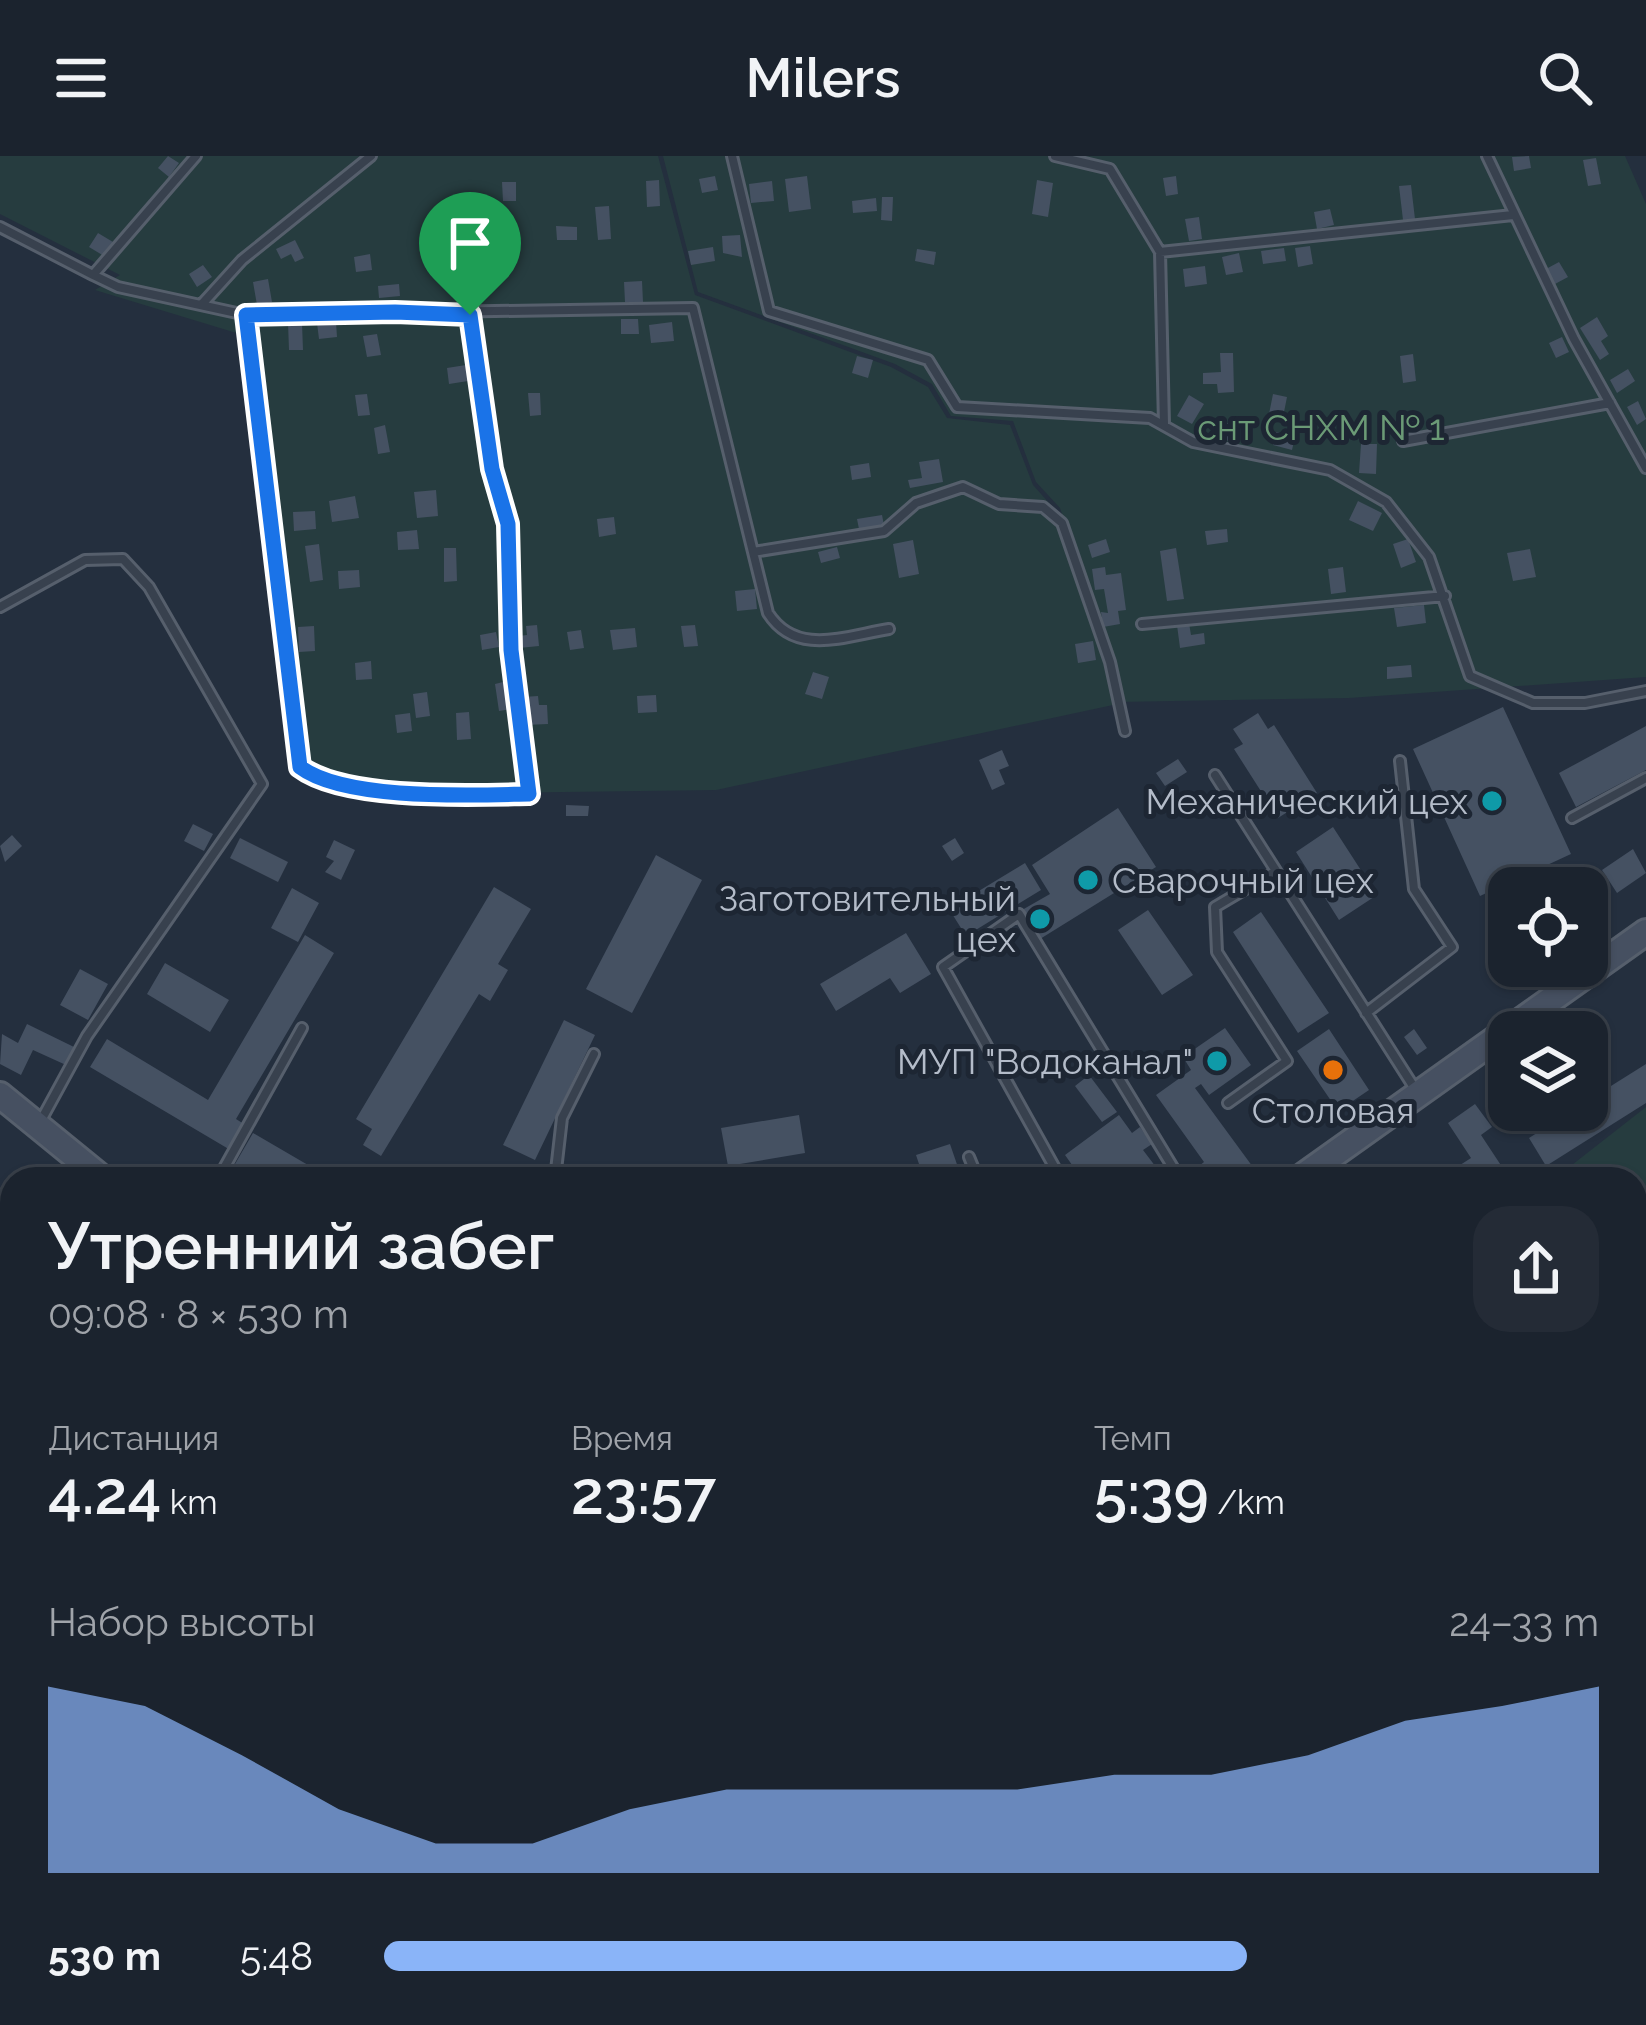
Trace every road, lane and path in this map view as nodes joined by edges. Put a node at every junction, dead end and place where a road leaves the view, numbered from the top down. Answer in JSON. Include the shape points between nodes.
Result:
{"nodes":[{"id":1,"x":196,"y":156,"type":"edge"},
{"id":2,"x":371,"y":156,"type":"edge"},
{"id":3,"x":732,"y":156,"type":"edge"},
{"id":4,"x":1055,"y":156,"type":"edge"},
{"id":5,"x":1487,"y":156,"type":"edge"},
{"id":6,"x":1513,"y":215,"type":"junction"},
{"id":7,"x":0,"y":227,"type":"edge"},
{"id":8,"x":1160,"y":252,"type":"junction"},
{"id":9,"x":93,"y":274,"type":"junction"},
{"id":10,"x":201,"y":305,"type":"junction"},
{"id":11,"x":246,"y":315,"type":"junction"},
{"id":12,"x":470,"y":315,"type":"junction"},
{"id":13,"x":1610,"y":403,"type":"junction"},
{"id":14,"x":1164,"y":425,"type":"junction"},
{"id":15,"x":1402,"y":441,"type":"dead end"},
{"id":16,"x":1646,"y":468,"type":"edge"},
{"id":17,"x":753,"y":552,"type":"junction"},
{"id":18,"x":1445,"y":596,"type":"junction"},
{"id":19,"x":0,"y":607,"type":"edge"},
{"id":20,"x":1142,"y":624,"type":"dead end"},
{"id":21,"x":890,"y":629,"type":"dead end"},
{"id":22,"x":1646,"y":691,"type":"edge"},
{"id":23,"x":1125,"y":731,"type":"dead end"},
{"id":24,"x":1400,"y":761,"type":"dead end"},
{"id":25,"x":1215,"y":775,"type":"dead end"},
{"id":26,"x":1646,"y":778,"type":"edge"},
{"id":27,"x":1572,"y":818,"type":"dead end"},
{"id":28,"x":1276,"y":871,"type":"junction"},
{"id":29,"x":1646,"y":932,"type":"edge"},
{"id":30,"x":1366,"y":1013,"type":"junction"},
{"id":31,"x":302,"y":1028,"type":"dead end"},
{"id":32,"x":595,"y":1054,"type":"dead end"},
{"id":33,"x":1418,"y":1093,"type":"junction"},
{"id":34,"x":0,"y":1095,"type":"edge"},
{"id":35,"x":1228,"y":1103,"type":"dead end"},
{"id":36,"x":38,"y":1125,"type":"junction"},
{"id":37,"x":969,"y":1157,"type":"dead end"},
{"id":38,"x":89,"y":1167,"type":"edge"},
{"id":39,"x":225,"y":1167,"type":"edge"},
{"id":40,"x":556,"y":1167,"type":"edge"},
{"id":41,"x":973,"y":1167,"type":"edge"},
{"id":42,"x":1054,"y":1167,"type":"edge"},
{"id":43,"x":1173,"y":1167,"type":"edge"},
{"id":44,"x":1316,"y":1167,"type":"edge"}],
"edges":[{"from":1,"to":9,"type":"lane"},
{"from":2,"to":10,"type":"lane","via":[[242,260]]},
{"from":3,"to":14,"type":"lane","via":[[770,311],[928,361],[957,407],[1060,409]]},
{"from":4,"to":8,"type":"lane","via":[[1110,169]]},
{"from":5,"to":6,"type":"lane"},
{"from":6,"to":8,"type":"lane"},
{"from":6,"to":13,"type":"lane"},
{"from":7,"to":9,"type":"lane"},
{"from":8,"to":14,"type":"lane"},
{"from":9,"to":10,"type":"lane"},
{"from":10,"to":11,"type":"lane"},
{"from":11,"to":12,"type":"lane"},
{"from":11,"to":12,"type":"lane","via":[[300,767],[428,796],[529,794],[511,650],[508,524]]},
{"from":12,"to":17,"type":"lane","via":[[693,308]]},
{"from":13,"to":15,"type":"lane"},
{"from":13,"to":16,"type":"lane"},
{"from":14,"to":18,"type":"lane","via":[[1193,442],[1330,470],[1386,502],[1430,557]]},
{"from":17,"to":21,"type":"lane","via":[[781,633],[800,642]]},
{"from":17,"to":23,"type":"lane","via":[[884,531],[916,503],[963,487],[999,504],[1043,507],[1062,523]]},
{"from":18,"to":20,"type":"lane"},
{"from":18,"to":22,"type":"lane","via":[[1470,676],[1533,703]]},
{"from":19,"to":36,"type":"lane","via":[[85,560],[123,560],[149,587],[262,784],[87,1036]]},
{"from":24,"to":30,"type":"lane","via":[[1414,889],[1452,947]]},
{"from":25,"to":28,"type":"lane"},
{"from":26,"to":27,"type":"lane"},
{"from":28,"to":30,"type":"lane"},
{"from":28,"to":35,"type":"lane","via":[[1215,907],[1217,952],[1287,1060]]},
{"from":29,"to":33,"type":"main road"},
{"from":30,"to":33,"type":"lane"},
{"from":31,"to":39,"type":"lane"},
{"from":32,"to":40,"type":"lane","via":[[562,1118]]},
{"from":33,"to":44,"type":"main road"},
{"from":34,"to":36,"type":"main road"},
{"from":36,"to":38,"type":"main road"},
{"from":37,"to":41,"type":"lane"},
{"from":42,"to":43,"type":"lane","via":[[944,967],[1019,914]]}]}
